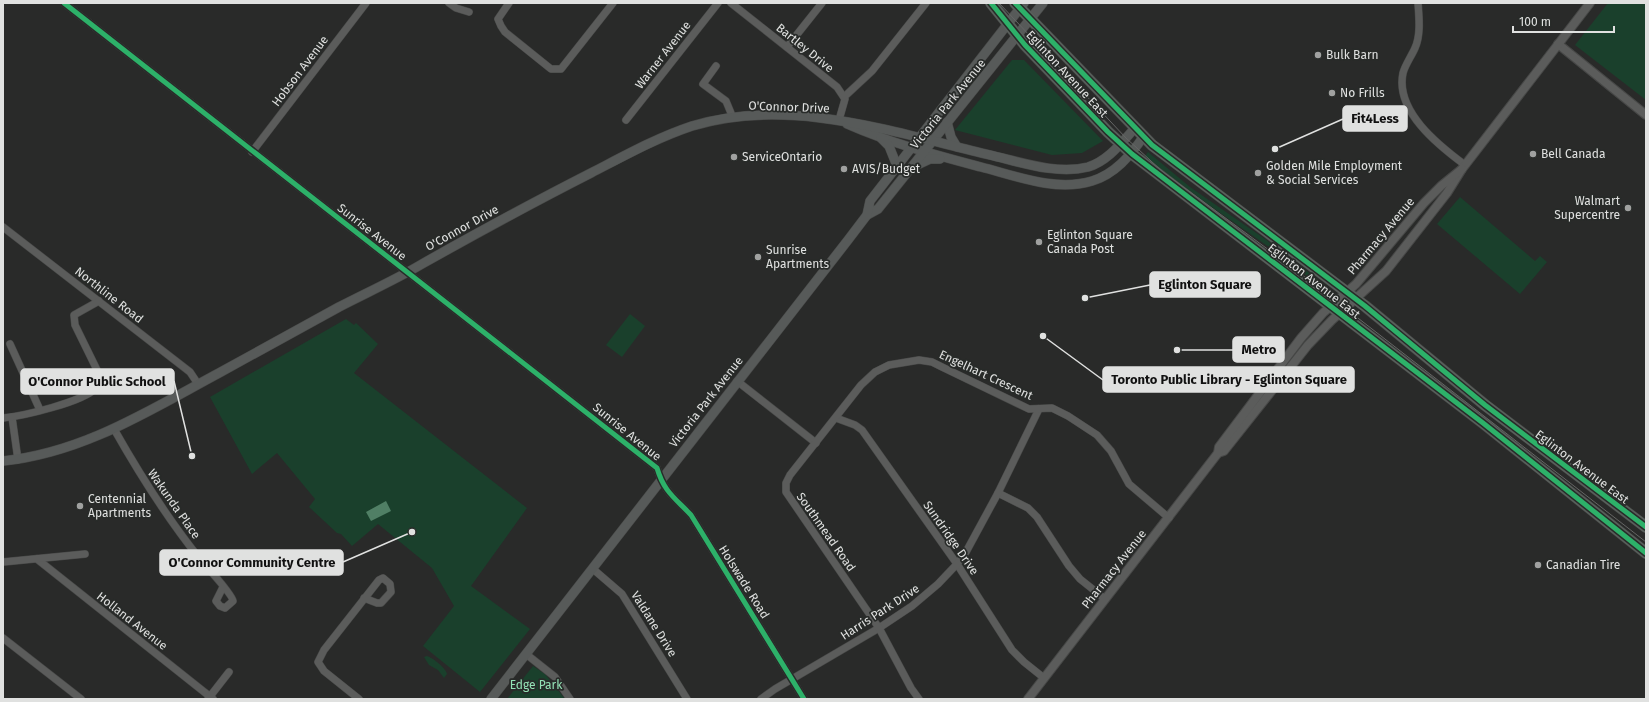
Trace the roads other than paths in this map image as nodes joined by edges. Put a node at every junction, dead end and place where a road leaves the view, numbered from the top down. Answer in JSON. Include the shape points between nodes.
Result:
{"nodes":[{"id":1,"x":64,"y":3,"type":"edge"},
{"id":2,"x":366,"y":3,"type":"edge"},
{"id":3,"x":449,"y":3,"type":"edge"},
{"id":4,"x":509,"y":3,"type":"edge"},
{"id":5,"x":613,"y":3,"type":"edge"},
{"id":6,"x":718,"y":3,"type":"edge"},
{"id":7,"x":731,"y":3,"type":"edge"},
{"id":8,"x":822,"y":3,"type":"edge"},
{"id":9,"x":926,"y":3,"type":"edge"},
{"id":10,"x":991,"y":3,"type":"edge"},
{"id":11,"x":1043,"y":3,"type":"edge"},
{"id":12,"x":1418,"y":3,"type":"edge"},
{"id":13,"x":1589,"y":3,"type":"edge"},
{"id":14,"x":1020,"y":5,"type":"edge"},
{"id":15,"x":469,"y":12,"type":"dead end"},
{"id":16,"x":1031,"y":19,"type":"junction"},
{"id":17,"x":1008,"y":25,"type":"junction"},
{"id":18,"x":1018,"y":36,"type":"junction"},
{"id":19,"x":1558,"y":44,"type":"junction"},
{"id":20,"x":787,"y":47,"type":"junction"},
{"id":21,"x":716,"y":66,"type":"dead end"},
{"id":22,"x":844,"y":97,"type":"junction"},
{"id":23,"x":1646,"y":115,"type":"edge"},
{"id":24,"x":733,"y":118,"type":"junction"},
{"id":25,"x":626,"y":120,"type":"dead end"},
{"id":26,"x":839,"y":120,"type":"junction"},
{"id":27,"x":947,"y":122,"type":"junction"},
{"id":28,"x":1135,"y":128,"type":"junction"},
{"id":29,"x":879,"y":136,"type":"junction"},
{"id":30,"x":1144,"y":136,"type":"junction"},
{"id":31,"x":921,"y":137,"type":"junction"},
{"id":32,"x":932,"y":141,"type":"junction"},
{"id":33,"x":1120,"y":144,"type":"junction"},
{"id":34,"x":957,"y":147,"type":"junction"},
{"id":35,"x":912,"y":148,"type":"junction"},
{"id":36,"x":252,"y":152,"type":"junction"},
{"id":37,"x":924,"y":152,"type":"junction"},
{"id":38,"x":1132,"y":154,"type":"junction"},
{"id":39,"x":948,"y":158,"type":"junction"},
{"id":40,"x":897,"y":166,"type":"junction"},
{"id":41,"x":1463,"y":167,"type":"junction"},
{"id":42,"x":910,"y":168,"type":"junction"},
{"id":43,"x":867,"y":215,"type":"junction"},
{"id":44,"x":3,"y":226,"type":"edge"},
{"id":45,"x":407,"y":272,"type":"junction"},
{"id":46,"x":1351,"y":296,"type":"junction"},
{"id":47,"x":99,"y":301,"type":"junction"},
{"id":48,"x":1335,"y":310,"type":"junction"},
{"id":49,"x":10,"y":344,"type":"dead end"},
{"id":50,"x":737,"y":381,"type":"junction"},
{"id":51,"x":198,"y":384,"type":"junction"},
{"id":52,"x":1039,"y":408,"type":"junction"},
{"id":53,"x":40,"y":410,"type":"junction"},
{"id":54,"x":12,"y":417,"type":"junction"},
{"id":55,"x":3,"y":418,"type":"edge"},
{"id":56,"x":836,"y":418,"type":"junction"},
{"id":57,"x":114,"y":429,"type":"junction"},
{"id":58,"x":816,"y":442,"type":"junction"},
{"id":59,"x":18,"y":460,"type":"junction"},
{"id":60,"x":3,"y":461,"type":"edge"},
{"id":61,"x":661,"y":481,"type":"junction"},
{"id":62,"x":998,"y":493,"type":"junction"},
{"id":63,"x":1169,"y":518,"type":"junction"},
{"id":64,"x":1646,"y":528,"type":"edge"},
{"id":65,"x":1646,"y":553,"type":"edge"},
{"id":66,"x":85,"y":554,"type":"dead end"},
{"id":67,"x":37,"y":559,"type":"junction"},
{"id":68,"x":3,"y":562,"type":"edge"},
{"id":69,"x":957,"y":564,"type":"junction"},
{"id":70,"x":593,"y":569,"type":"junction"},
{"id":71,"x":223,"y":587,"type":"dead end"},
{"id":72,"x":364,"y":598,"type":"dead end"},
{"id":73,"x":1105,"y":599,"type":"junction"},
{"id":74,"x":879,"y":628,"type":"junction"},
{"id":75,"x":3,"y":638,"type":"edge"},
{"id":76,"x":526,"y":654,"type":"junction"},
{"id":77,"x":229,"y":672,"type":"dead end"},
{"id":78,"x":1044,"y":678,"type":"junction"},
{"id":79,"x":792,"y":679,"type":"junction"},
{"id":80,"x":210,"y":698,"type":"edge"},
{"id":81,"x":81,"y":699,"type":"edge"},
{"id":82,"x":359,"y":699,"type":"edge"},
{"id":83,"x":491,"y":699,"type":"edge"},
{"id":84,"x":570,"y":699,"type":"edge"},
{"id":85,"x":687,"y":699,"type":"edge"},
{"id":86,"x":761,"y":699,"type":"edge"},
{"id":87,"x":804,"y":699,"type":"edge"},
{"id":88,"x":919,"y":699,"type":"edge"},
{"id":89,"x":1028,"y":699,"type":"edge"}],
"edges":[{"from":1,"to":36,"type":"street","name":"Sunrise Avenue"},
{"from":2,"to":36,"type":"street","name":"Hobson Avenue"},
{"from":3,"to":15,"type":"street"},
{"from":4,"to":5,"type":"street","via":[[499,16],[499,23],[505,32],[551,69],[562,69]]},
{"from":6,"to":25,"type":"street","name":"Warner Avenue"},
{"from":7,"to":20,"type":"street","name":"Bartley Drive"},
{"from":8,"to":20,"type":"street"},
{"from":9,"to":22,"type":"street","via":[[872,71]]},
{"from":10,"to":17,"type":"main road","name":"Eglinton Avenue East"},
{"from":11,"to":16,"type":"main road","name":"Victoria Park Avenue"},
{"from":12,"to":41,"type":"street","via":[[1419,21],[1415,48],[1403,73],[1405,98],[1418,125]]},
{"from":13,"to":19,"type":"street","name":"Pharmacy Avenue"},
{"from":14,"to":16,"type":"main road","name":"Eglinton Avenue East"},
{"from":14,"to":17,"type":"main road","name":"Victoria Park Avenue"},
{"from":16,"to":18,"type":"main road","name":"Victoria Park Avenue"},
{"from":16,"to":28,"type":"main road","name":"Eglinton Avenue East"},
{"from":17,"to":18,"type":"main road","name":"Eglinton Avenue East"},
{"from":17,"to":31,"type":"main road","name":"Victoria Park Avenue"},
{"from":18,"to":27,"type":"main road","name":"Victoria Park Avenue"},
{"from":18,"to":33,"type":"main road","name":"Eglinton Avenue East"},
{"from":19,"to":23,"type":"street"},
{"from":19,"to":41,"type":"street","name":"Pharmacy Avenue"},
{"from":20,"to":22,"type":"street","name":"Bartley Drive","via":[[836,87]]},
{"from":21,"to":24,"type":"street","via":[[703,84],[726,101]]},
{"from":22,"to":26,"type":"street"},
{"from":24,"to":26,"type":"main road","name":"O'Connor Drive","via":[[770,116]]},
{"from":24,"to":45,"type":"main road","name":"O'Connor Drive","via":[[700,124],[645,144]]},
{"from":26,"to":29,"type":"main road","name":"O'Connor Drive"},
{"from":26,"to":31,"type":"main road","name":"O'Connor Drive"},
{"from":27,"to":32,"type":"main road","name":"Victoria Park Avenue"},
{"from":27,"to":34,"type":"main road"},
{"from":28,"to":30,"type":"main road","name":"Eglinton Avenue East"},
{"from":28,"to":33,"type":"main road","name":"O'Connor Drive"},
{"from":29,"to":35,"type":"main road","name":"O'Connor Drive"},
{"from":29,"to":40,"type":"main road","via":[[889,146]]},
{"from":30,"to":38,"type":"main road","name":"O'Connor Drive"},
{"from":30,"to":46,"type":"main road","name":"Eglinton Avenue East","via":[[1152,145]]},
{"from":31,"to":32,"type":"main road","name":"O'Connor Drive"},
{"from":31,"to":35,"type":"main road","name":"Victoria Park Avenue"},
{"from":32,"to":34,"type":"main road","name":"O'Connor Drive"},
{"from":32,"to":37,"type":"main road","name":"Victoria Park Avenue"},
{"from":33,"to":34,"type":"main road","name":"O'Connor Drive","via":[[1095,164],[1072,169],[1020,162]]},
{"from":33,"to":38,"type":"main road","name":"Eglinton Avenue East"},
{"from":35,"to":37,"type":"main road","name":"O'Connor Drive"},
{"from":35,"to":40,"type":"main road","name":"Victoria Park Avenue"},
{"from":36,"to":45,"type":"street","name":"Sunrise Avenue"},
{"from":37,"to":39,"type":"main road","name":"O'Connor Drive"},
{"from":37,"to":42,"type":"main road","name":"Victoria Park Avenue"},
{"from":38,"to":39,"type":"main road","name":"O'Connor Drive","via":[[1102,177],[1070,185],[1027,179]]},
{"from":38,"to":48,"type":"main road","name":"Eglinton Avenue East"},
{"from":39,"to":42,"type":"main road","via":[[930,159]]},
{"from":40,"to":43,"type":"main road","name":"Victoria Park Avenue","via":[[870,201]]},
{"from":41,"to":46,"type":"street","name":"Pharmacy Avenue","via":[[1424,203],[1356,284]]},
{"from":41,"to":46,"type":"street","name":"Pharmacy Avenue","via":[[1447,193],[1386,270]]},
{"from":42,"to":43,"type":"main road","name":"Victoria Park Avenue","via":[[878,209]]},
{"from":43,"to":50,"type":"main road","name":"Victoria Park Avenue"},
{"from":44,"to":47,"type":"street","name":"Northline Road"},
{"from":45,"to":51,"type":"main road","name":"O'Connor Drive"},
{"from":45,"to":61,"type":"street","name":"Sunrise Avenue","via":[[657,468]]},
{"from":46,"to":48,"type":"street","name":"Pharmacy Avenue"},
{"from":46,"to":64,"type":"main road","name":"Eglinton Avenue East","via":[[1489,408]]},
{"from":47,"to":51,"type":"street","name":"Northline Road","via":[[190,372]]},
{"from":47,"to":53,"type":"street","via":[[74,315],[75,325],[99,374],[99,385],[71,401]]},
{"from":48,"to":63,"type":"street","name":"Pharmacy Avenue","via":[[1301,338],[1272,374],[1219,447],[1218,453]]},
{"from":48,"to":65,"type":"main road","name":"Eglinton Avenue East"},
{"from":49,"to":53,"type":"street"},
{"from":50,"to":58,"type":"street"},
{"from":50,"to":61,"type":"main road","name":"Victoria Park Avenue"},
{"from":51,"to":57,"type":"main road","name":"O'Connor Drive"},
{"from":52,"to":56,"type":"street","name":"Engelhart Crescent","via":[[1029,409],[932,362],[912,360],[889,365],[875,372]]},
{"from":52,"to":62,"type":"street","name":"Harris Park Drive"},
{"from":52,"to":63,"type":"street","name":"Engelhart Crescent","via":[[1052,408],[1097,435],[1111,451],[1129,484]]},
{"from":53,"to":54,"type":"street"},
{"from":54,"to":55,"type":"street"},
{"from":54,"to":59,"type":"street"},
{"from":56,"to":58,"type":"street","name":"Engelhart Crescent"},
{"from":56,"to":69,"type":"street","name":"Sundridge Drive","via":[[862,430]]},
{"from":57,"to":59,"type":"main road","name":"O'Connor Drive","via":[[58,451]]},
{"from":57,"to":71,"type":"street","name":"Wakunda Place","via":[[164,512]]},
{"from":58,"to":74,"type":"street","name":"Southmead Road","via":[[790,475],[786,483],[786,492]]},
{"from":59,"to":60,"type":"main road","name":"O'Connor Drive"},
{"from":61,"to":70,"type":"main road","name":"Victoria Park Avenue"},
{"from":61,"to":79,"type":"street","name":"Holswade Road","via":[[667,492],[691,515]]},
{"from":62,"to":69,"type":"street","name":"Harris Park Drive"},
{"from":62,"to":73,"type":"street","via":[[1028,508],[1080,579]]},
{"from":63,"to":73,"type":"street","name":"Pharmacy Avenue"},
{"from":66,"to":67,"type":"street"},
{"from":67,"to":68,"type":"street"},
{"from":67,"to":80,"type":"street","name":"Holland Avenue"},
{"from":69,"to":74,"type":"street","name":"Harris Park Drive","via":[[926,596]]},
{"from":69,"to":78,"type":"street","name":"Sundridge Drive","via":[[1012,650]]},
{"from":70,"to":76,"type":"main road","name":"Victoria Park Avenue"},
{"from":70,"to":85,"type":"street","name":"Valdane Drive","via":[[622,594]]},
{"from":72,"to":82,"type":"street","via":[[318,662],[324,671]]},
{"from":73,"to":78,"type":"street","name":"Pharmacy Avenue"},
{"from":74,"to":79,"type":"street","name":"Harris Park Drive"},
{"from":74,"to":88,"type":"street","name":"Southmead Road"},
{"from":75,"to":81,"type":"street"},
{"from":76,"to":83,"type":"main road","name":"Victoria Park Avenue"},
{"from":76,"to":84,"type":"street","via":[[554,677]]},
{"from":77,"to":80,"type":"street"},
{"from":78,"to":89,"type":"street","name":"Pharmacy Avenue"},
{"from":79,"to":86,"type":"street","name":"Harris Park Drive"},
{"from":79,"to":87,"type":"street","name":"Holswade Road"}]}
